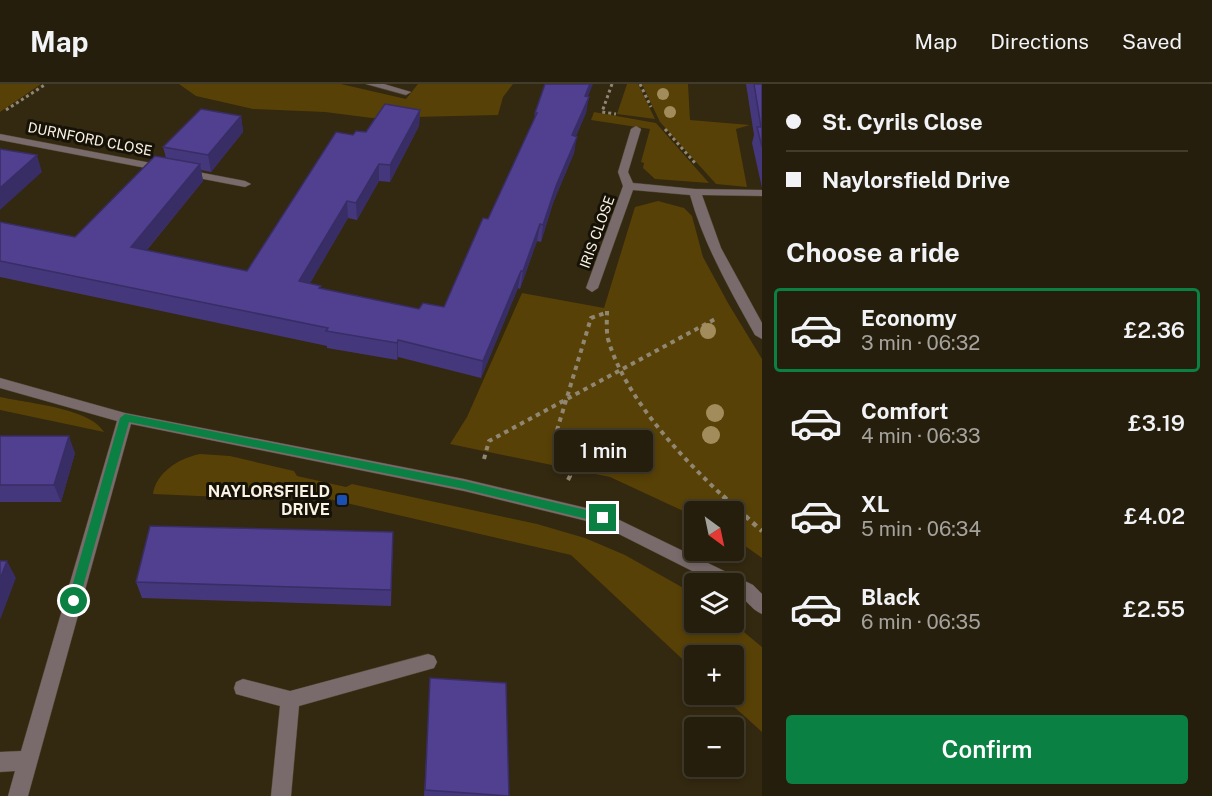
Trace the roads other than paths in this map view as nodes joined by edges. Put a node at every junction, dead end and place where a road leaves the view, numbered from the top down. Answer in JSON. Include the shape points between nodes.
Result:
{"nodes":[{"id":1,"x":371,"y":84,"type":"edge"},
{"id":2,"x":406,"y":92,"type":"dead end"},
{"id":3,"x":636,"y":129,"type":"dead end"},
{"id":4,"x":0,"y":137,"type":"edge"},
{"id":5,"x":245,"y":184,"type":"dead end"},
{"id":6,"x":629,"y":186,"type":"junction"},
{"id":7,"x":695,"y":192,"type":"junction"},
{"id":8,"x":762,"y":193,"type":"edge"},
{"id":9,"x":592,"y":288,"type":"road end"},
{"id":10,"x":762,"y":335,"type":"edge"},
{"id":11,"x":0,"y":383,"type":"edge"},
{"id":12,"x":125,"y":418,"type":"junction"},
{"id":13,"x":762,"y":606,"type":"edge"},
{"id":14,"x":428,"y":662,"type":"dead end"},
{"id":15,"x":243,"y":688,"type":"dead end"},
{"id":16,"x":290,"y":700,"type":"junction"},
{"id":17,"x":29,"y":761,"type":"junction"},
{"id":18,"x":0,"y":762,"type":"edge"},
{"id":19,"x":18,"y":796,"type":"edge"},
{"id":20,"x":281,"y":796,"type":"edge"}],
"edges":[{"from":1,"to":2,"type":"street"},
{"from":3,"to":6,"type":"street","name":"IRIS CLOSE","via":[[623,172]]},
{"from":4,"to":5,"type":"street","name":"DURNFORD CLOSE"},
{"from":6,"to":7,"type":"street","name":"IRIS CLOSE"},
{"from":6,"to":9,"type":"street","name":"IRIS CLOSE"},
{"from":7,"to":8,"type":"street","name":"IRIS CLOSE"},
{"from":7,"to":10,"type":"street","via":[[711,240]]},
{"from":11,"to":12,"type":"street"},
{"from":12,"to":13,"type":"street","via":[[477,488],[603,518],[747,590]]},
{"from":12,"to":17,"type":"street"},
{"from":14,"to":16,"type":"street"},
{"from":15,"to":16,"type":"street"},
{"from":16,"to":20,"type":"street"},
{"from":17,"to":18,"type":"street"},
{"from":17,"to":19,"type":"street"}]}
